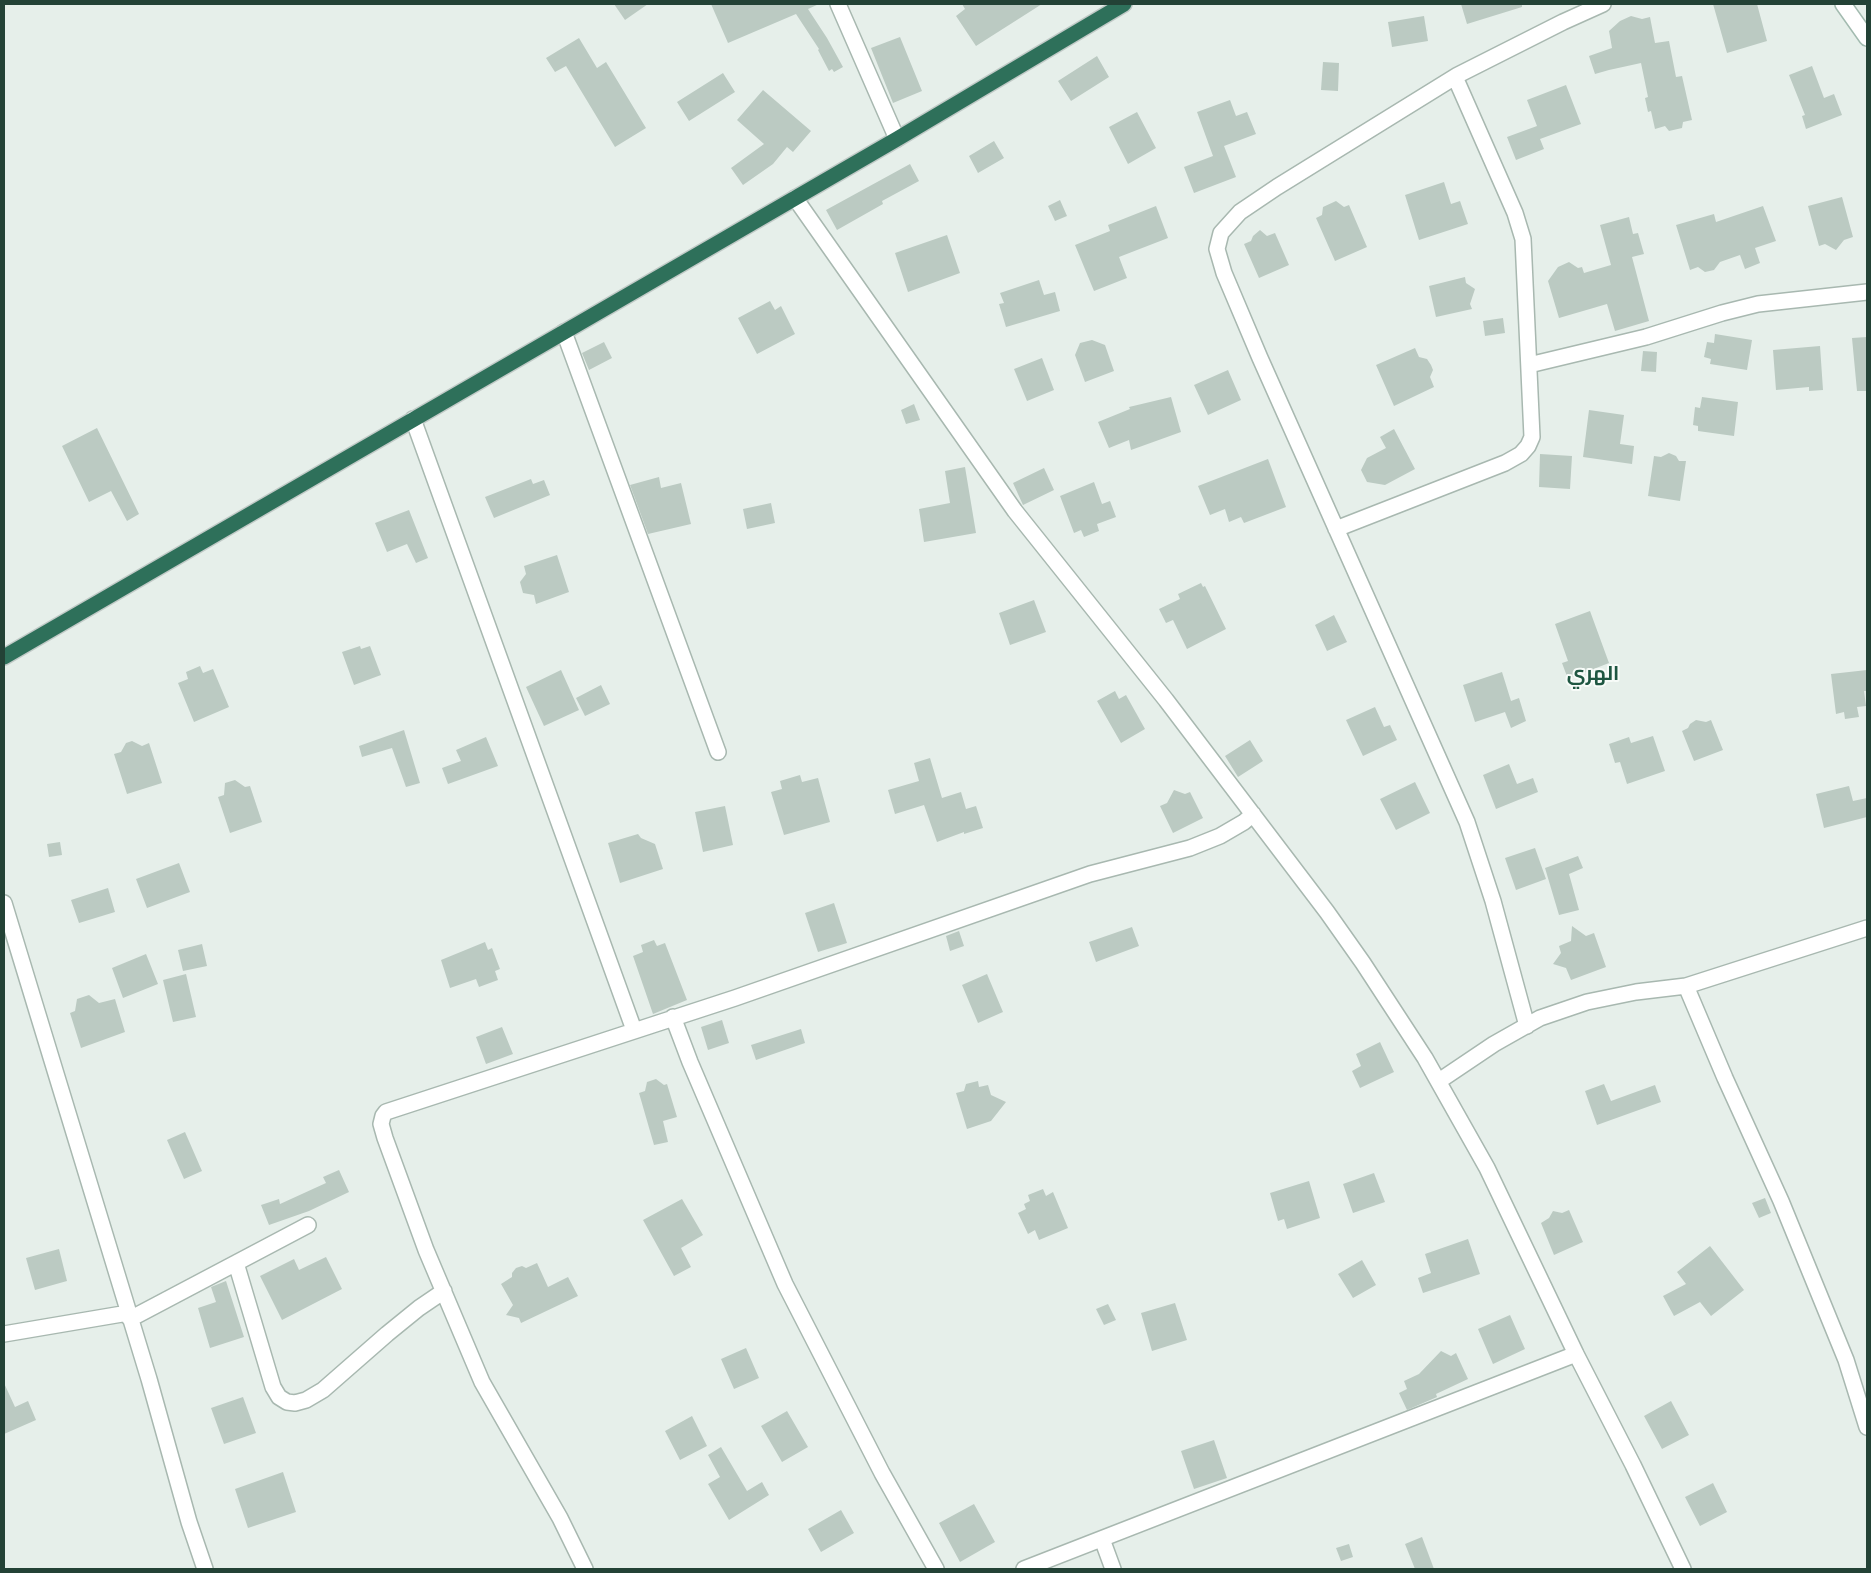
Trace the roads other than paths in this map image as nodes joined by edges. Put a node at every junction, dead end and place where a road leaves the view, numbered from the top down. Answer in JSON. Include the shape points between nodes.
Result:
{"nodes":[{"id":1,"x":838,"y":4,"type":"edge"},
{"id":2,"x":1124,"y":4,"type":"edge"},
{"id":3,"x":1604,"y":4,"type":"edge"},
{"id":4,"x":1844,"y":4,"type":"edge"},
{"id":5,"x":1867,"y":38,"type":"edge"},
{"id":6,"x":1455,"y":77,"type":"junction"},
{"id":7,"x":897,"y":139,"type":"junction"},
{"id":8,"x":795,"y":198,"type":"junction"},
{"id":9,"x":1867,"y":292,"type":"edge"},
{"id":10,"x":564,"y":332,"type":"junction"},
{"id":11,"x":1529,"y":365,"type":"junction"},
{"id":12,"x":413,"y":420,"type":"junction"},
{"id":13,"x":1336,"y":529,"type":"junction"},
{"id":14,"x":4,"y":657,"type":"edge"},
{"id":15,"x":718,"y":752,"type":"dead end"},
{"id":16,"x":1253,"y":814,"type":"junction"},
{"id":17,"x":4,"y":903,"type":"edge"},
{"id":18,"x":1867,"y":928,"type":"edge"},
{"id":19,"x":1686,"y":986,"type":"junction"},
{"id":20,"x":673,"y":1017,"type":"junction"},
{"id":21,"x":1527,"y":1026,"type":"junction"},
{"id":22,"x":634,"y":1030,"type":"junction"},
{"id":23,"x":1439,"y":1081,"type":"junction"},
{"id":24,"x":308,"y":1225,"type":"dead end"},
{"id":25,"x":236,"y":1264,"type":"junction"},
{"id":26,"x":444,"y":1291,"type":"junction"},
{"id":27,"x":129,"y":1316,"type":"junction"},
{"id":28,"x":4,"y":1334,"type":"edge"},
{"id":29,"x":1576,"y":1354,"type":"junction"},
{"id":30,"x":1867,"y":1427,"type":"edge"},
{"id":31,"x":1102,"y":1539,"type":"junction"},
{"id":32,"x":205,"y":1569,"type":"edge"},
{"id":33,"x":585,"y":1569,"type":"edge"},
{"id":34,"x":936,"y":1569,"type":"edge"},
{"id":35,"x":1024,"y":1569,"type":"edge"},
{"id":36,"x":1113,"y":1569,"type":"edge"},
{"id":37,"x":1683,"y":1569,"type":"edge"}],
"edges":[{"from":1,"to":7,"type":"street"},
{"from":2,"to":7,"type":"highway"},
{"from":3,"to":6,"type":"street"},
{"from":4,"to":5,"type":"street"},
{"from":6,"to":11,"type":"street","via":[[1516,213],[1523,239]]},
{"from":6,"to":13,"type":"street","via":[[1276,187],[1240,212],[1221,233],[1217,249],[1224,273]]},
{"from":7,"to":8,"type":"highway"},
{"from":8,"to":10,"type":"highway"},
{"from":8,"to":16,"type":"street","via":[[1015,511]]},
{"from":9,"to":11,"type":"street","via":[[1758,304],[1646,337]]},
{"from":10,"to":12,"type":"highway"},
{"from":10,"to":15,"type":"street"},
{"from":11,"to":13,"type":"street","via":[[1532,437],[1521,454]]},
{"from":12,"to":14,"type":"highway"},
{"from":12,"to":22,"type":"street"},
{"from":13,"to":21,"type":"street","via":[[1467,822]]},
{"from":16,"to":20,"type":"street","via":[[1220,836],[1190,848],[1090,874]]},
{"from":16,"to":23,"type":"street","via":[[1363,963]]},
{"from":17,"to":27,"type":"street"},
{"from":18,"to":19,"type":"street"},
{"from":19,"to":21,"type":"street","via":[[1587,1002],[1540,1018]]},
{"from":19,"to":30,"type":"street","via":[[1781,1201],[1846,1360]]},
{"from":20,"to":22,"type":"street"},
{"from":20,"to":34,"type":"street","via":[[785,1284],[882,1473]]},
{"from":21,"to":23,"type":"street"},
{"from":22,"to":26,"type":"street","via":[[400,1107],[382,1116],[385,1138]]},
{"from":23,"to":29,"type":"street","via":[[1487,1168]]},
{"from":24,"to":25,"type":"street"},
{"from":25,"to":26,"type":"street","via":[[273,1387],[287,1402],[300,1402],[323,1390],[387,1334]]},
{"from":25,"to":27,"type":"street"},
{"from":26,"to":33,"type":"street","via":[[482,1382],[560,1518]]},
{"from":27,"to":28,"type":"street"},
{"from":27,"to":32,"type":"street"},
{"from":29,"to":31,"type":"street"},
{"from":29,"to":37,"type":"street"},
{"from":31,"to":35,"type":"street"},
{"from":31,"to":36,"type":"street"}]}
